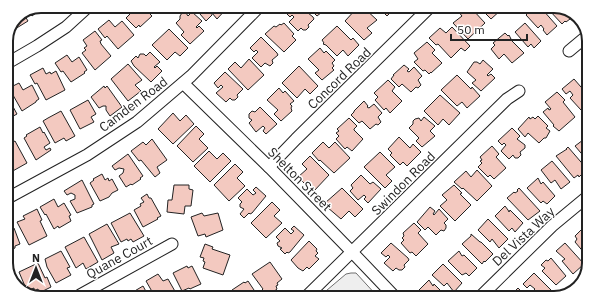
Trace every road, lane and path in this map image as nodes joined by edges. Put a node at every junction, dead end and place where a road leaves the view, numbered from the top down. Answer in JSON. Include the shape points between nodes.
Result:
{"nodes":[{"id":1,"x":81,"y":13,"type":"edge"},
{"id":2,"x":253,"y":13,"type":"edge"},
{"id":3,"x":424,"y":13,"type":"edge"},
{"id":4,"x":582,"y":40,"type":"edge"},
{"id":5,"x":569,"y":51,"type":"dead end"},
{"id":6,"x":13,"y":60,"type":"edge"},
{"id":7,"x":183,"y":83,"type":"junction"},
{"id":8,"x":519,"y":90,"type":"dead end"},
{"id":9,"x":269,"y":168,"type":"junction"},
{"id":10,"x":13,"y":195,"type":"edge"},
{"id":11,"x":582,"y":201,"type":"edge"},
{"id":12,"x":172,"y":244,"type":"dead end"},
{"id":13,"x":352,"y":252,"type":"junction"},
{"id":14,"x":87,"y":291,"type":"edge"},
{"id":15,"x":312,"y":291,"type":"edge"},
{"id":16,"x":389,"y":291,"type":"edge"},
{"id":17,"x":487,"y":291,"type":"edge"}],
"edges":[{"from":1,"to":6,"type":"street","via":[[66,27]]},
{"from":2,"to":7,"type":"street","name":"Camden Road"},
{"from":3,"to":9,"type":"street","name":"Concord Road"},
{"from":4,"to":5,"type":"street"},
{"from":7,"to":9,"type":"street","name":"Shelton Street"},
{"from":7,"to":10,"type":"street","name":"Camden Road","via":[[124,132]]},
{"from":8,"to":13,"type":"street","name":"Swindon Road"},
{"from":9,"to":13,"type":"street","name":"Shelton Street"},
{"from":11,"to":17,"type":"street","name":"Del Vista Way"},
{"from":12,"to":14,"type":"street","name":"Quane Court"},
{"from":13,"to":15,"type":"street","name":"Swindon Road"},
{"from":13,"to":16,"type":"street","name":"Shelton Street"}]}
